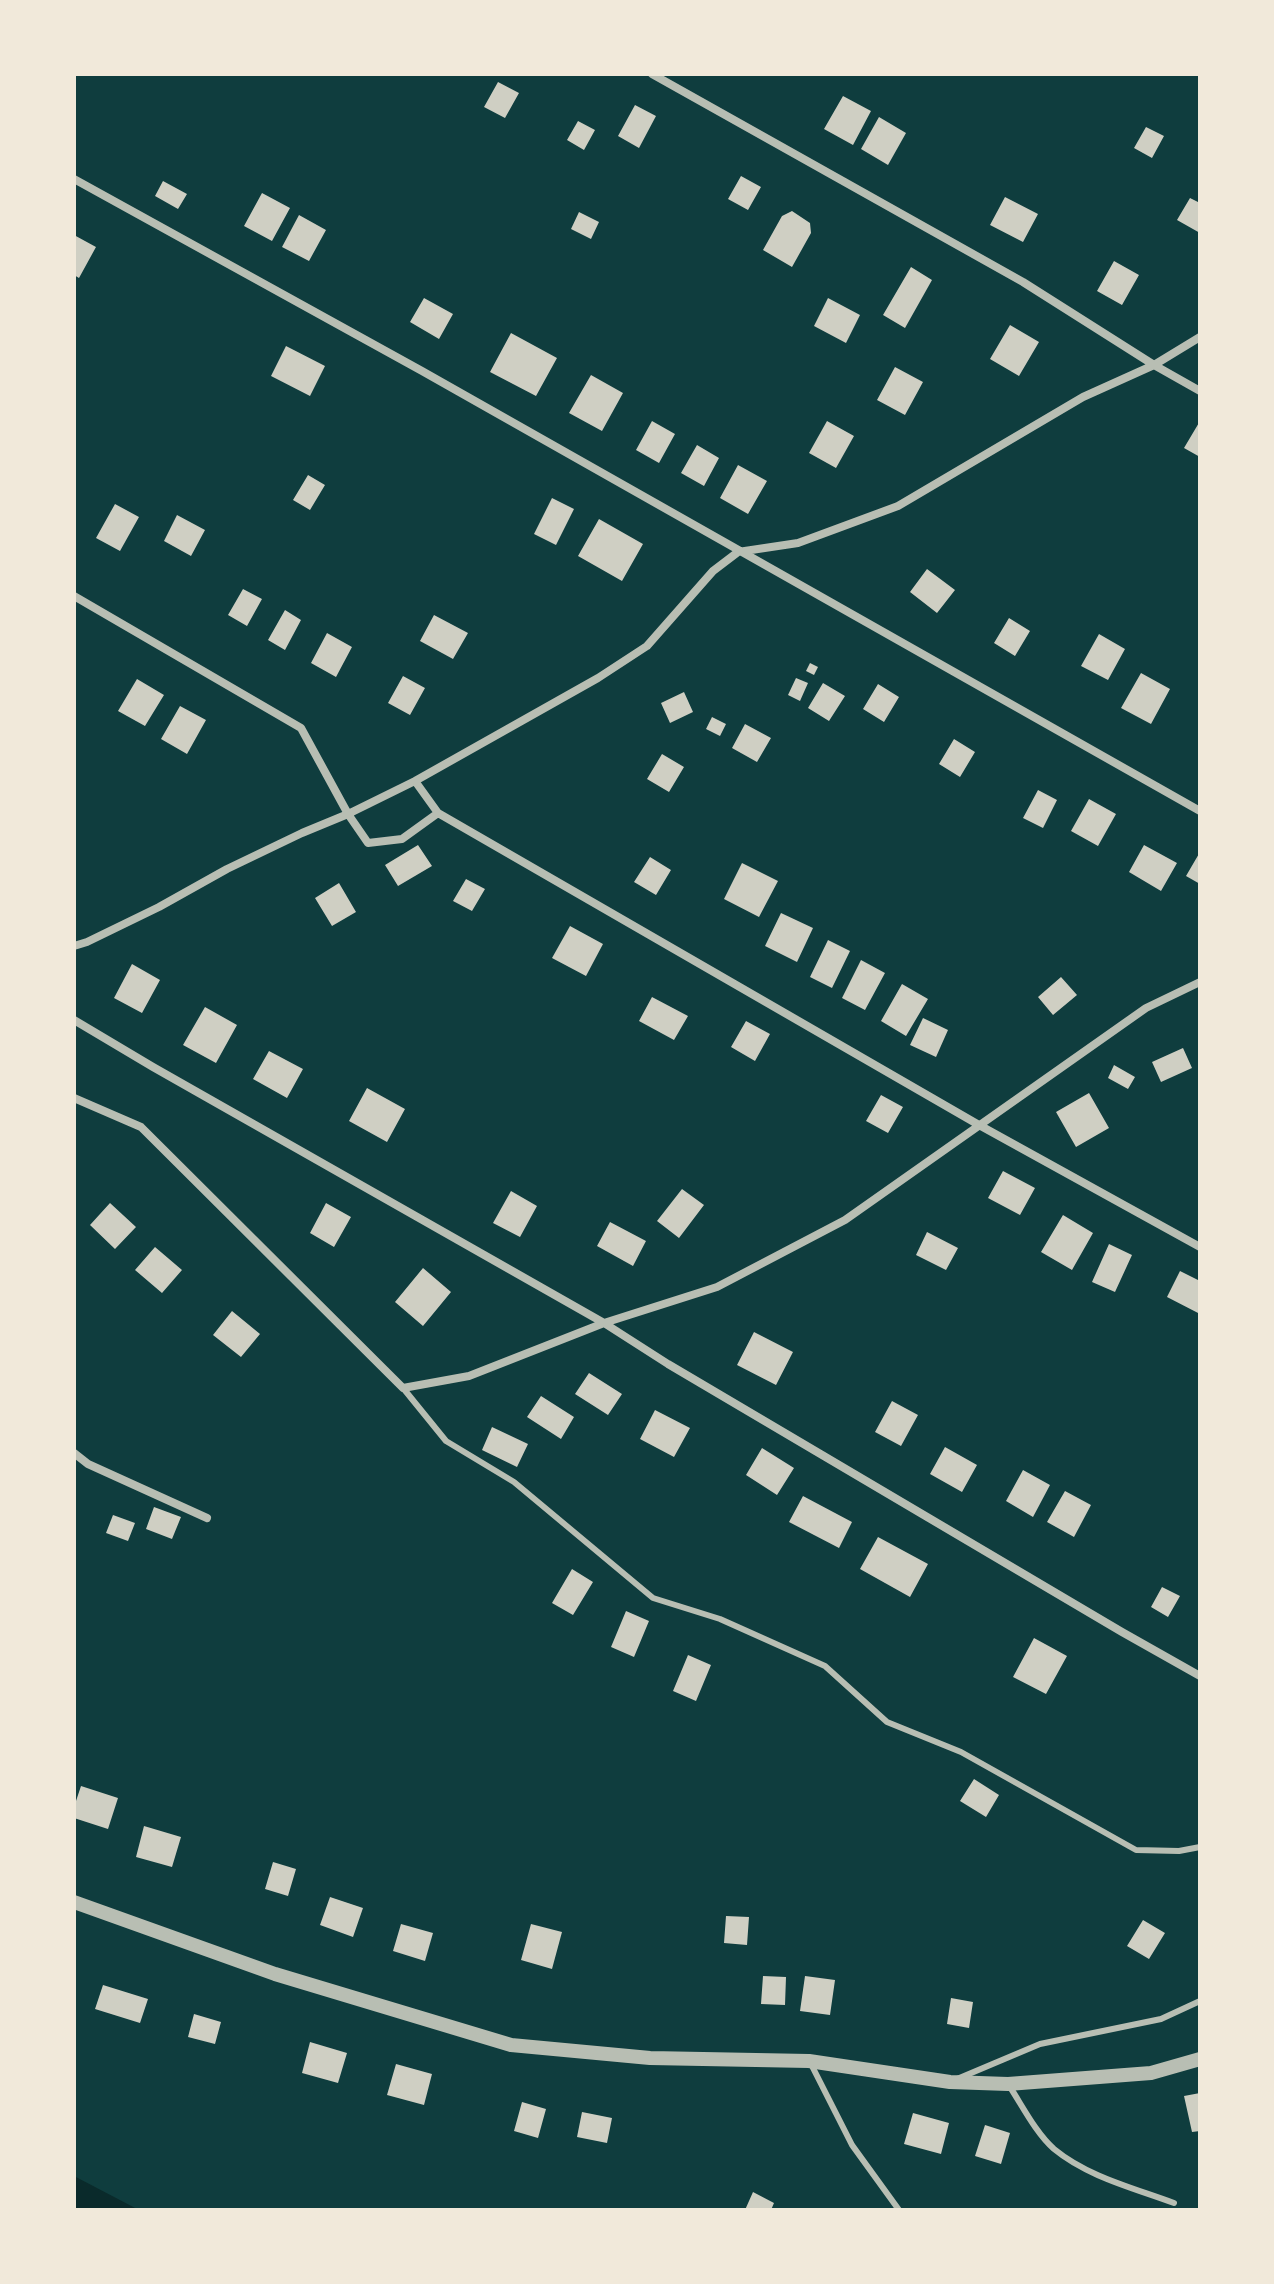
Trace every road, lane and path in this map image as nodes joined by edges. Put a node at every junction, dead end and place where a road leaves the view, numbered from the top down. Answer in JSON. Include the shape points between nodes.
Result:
{"nodes":[{"id":1,"x":652,"y":74,"type":"edge"},
{"id":2,"x":74,"y":179,"type":"edge"},
{"id":3,"x":1200,"y":337,"type":"edge"},
{"id":4,"x":1154,"y":365,"type":"junction"},
{"id":5,"x":1200,"y":391,"type":"edge"},
{"id":6,"x":738,"y":552,"type":"junction"},
{"id":7,"x":74,"y":596,"type":"edge"},
{"id":8,"x":415,"y":781,"type":"junction"},
{"id":9,"x":1200,"y":811,"type":"edge"},
{"id":10,"x":438,"y":813,"type":"junction"},
{"id":11,"x":348,"y":814,"type":"junction"},
{"id":12,"x":74,"y":946,"type":"edge"},
{"id":13,"x":1200,"y":982,"type":"edge"},
{"id":14,"x":74,"y":1020,"type":"edge"},
{"id":15,"x":74,"y":1098,"type":"edge"},
{"id":16,"x":979,"y":1125,"type":"junction"},
{"id":17,"x":1200,"y":1247,"type":"edge"},
{"id":18,"x":604,"y":1323,"type":"junction"},
{"id":19,"x":403,"y":1388,"type":"junction"},
{"id":20,"x":74,"y":1453,"type":"edge"},
{"id":21,"x":207,"y":1518,"type":"dead end"},
{"id":22,"x":1200,"y":1676,"type":"edge"},
{"id":23,"x":1200,"y":1847,"type":"edge"},
{"id":24,"x":74,"y":1902,"type":"edge"},
{"id":25,"x":1200,"y":2001,"type":"edge"},
{"id":26,"x":1200,"y":2059,"type":"edge"},
{"id":27,"x":809,"y":2061,"type":"junction"},
{"id":28,"x":950,"y":2082,"type":"junction"},
{"id":29,"x":1008,"y":2084,"type":"junction"},
{"id":30,"x":1174,"y":2203,"type":"dead end"},
{"id":31,"x":899,"y":2210,"type":"edge"}],
"edges":[{"from":1,"to":4,"type":"street","via":[[1023,282]]},
{"from":2,"to":6,"type":"street"},
{"from":3,"to":4,"type":"street"},
{"from":4,"to":5,"type":"street"},
{"from":4,"to":6,"type":"street","via":[[1083,397],[898,506],[798,543]]},
{"from":6,"to":8,"type":"street","via":[[713,571],[647,646]]},
{"from":6,"to":9,"type":"street"},
{"from":7,"to":11,"type":"street","via":[[301,728]]},
{"from":8,"to":10,"type":"street"},
{"from":8,"to":11,"type":"street"},
{"from":10,"to":11,"type":"street","via":[[402,839],[368,843]]},
{"from":10,"to":16,"type":"street"},
{"from":11,"to":12,"type":"street"},
{"from":13,"to":16,"type":"street","via":[[1146,1008]]},
{"from":14,"to":18,"type":"street"},
{"from":15,"to":19,"type":"street","via":[[141,1127]]},
{"from":16,"to":17,"type":"street"},
{"from":16,"to":18,"type":"street","via":[[845,1220],[717,1287]]},
{"from":18,"to":19,"type":"street","via":[[469,1376]]},
{"from":18,"to":22,"type":"street"},
{"from":19,"to":23,"type":"lane","via":[[446,1441],[514,1482],[653,1598],[720,1619],[825,1666],[887,1722],[961,1752],[1136,1850]]},
{"from":20,"to":21,"type":"street"},
{"from":24,"to":27,"type":"street","via":[[275,1974],[511,2045],[650,2058]]},
{"from":25,"to":28,"type":"lane","via":[[1161,2019],[1040,2044]]},
{"from":26,"to":29,"type":"street","via":[[1151,2073]]},
{"from":27,"to":28,"type":"street"},
{"from":27,"to":31,"type":"lane","via":[[852,2145]]},
{"from":28,"to":29,"type":"street"},
{"from":29,"to":30,"type":"lane","via":[[1053,2148],[1090,2172]]}]}
